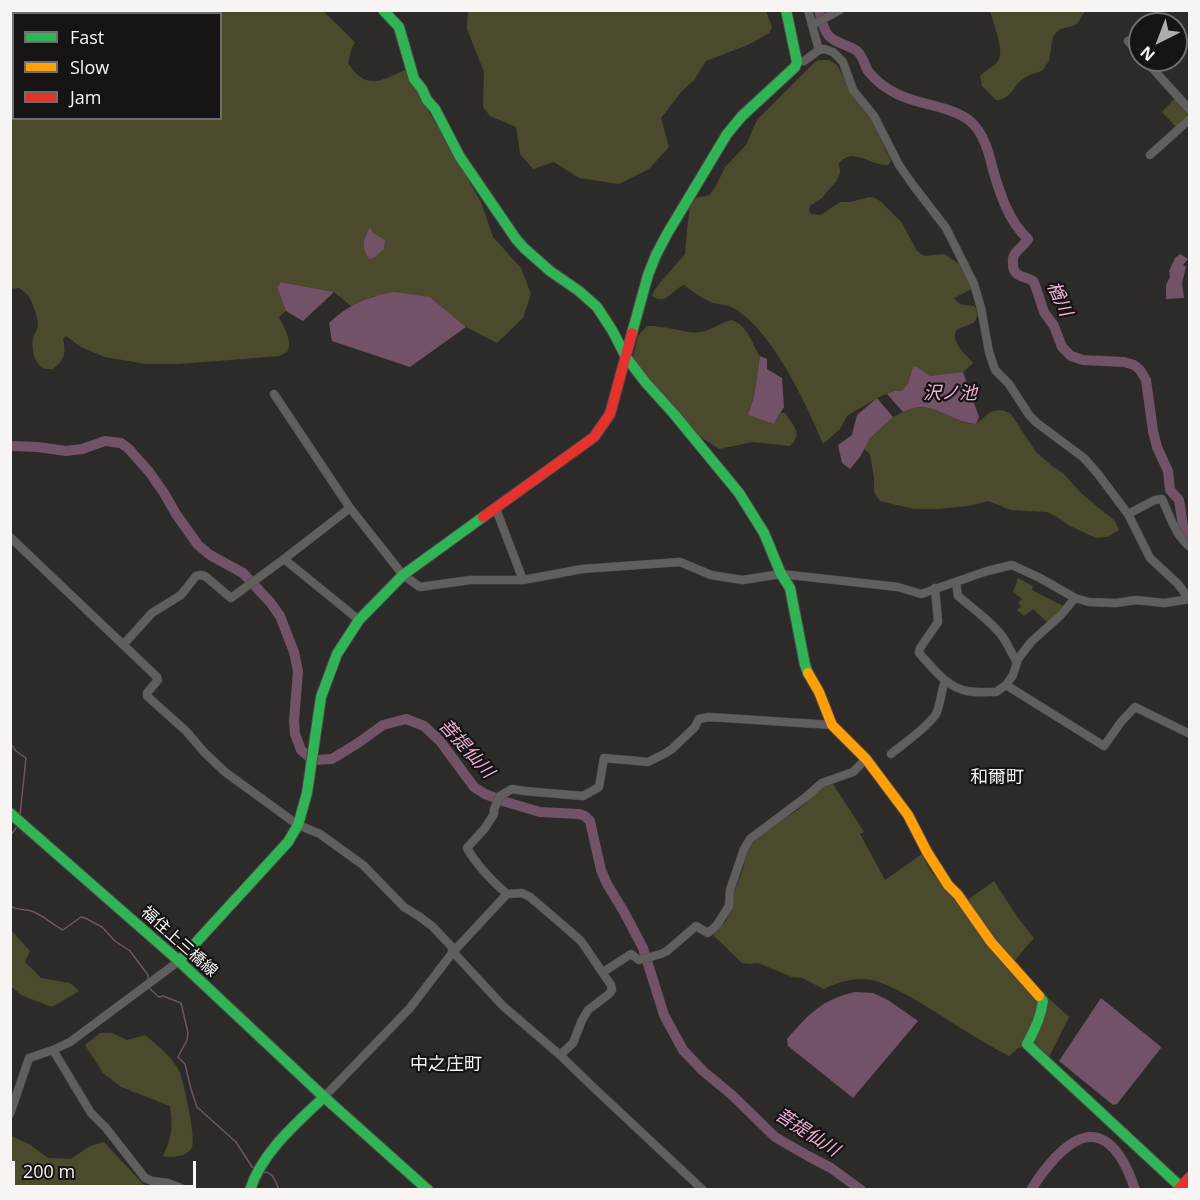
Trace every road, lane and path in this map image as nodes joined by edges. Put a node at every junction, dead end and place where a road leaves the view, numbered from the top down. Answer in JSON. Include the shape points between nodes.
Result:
{"nodes":[{"id":1,"x":383,"y":10,"type":"edge"},
{"id":2,"x":786,"y":10,"type":"edge"},
{"id":3,"x":808,"y":10,"type":"edge"},
{"id":4,"x":840,"y":10,"type":"edge"},
{"id":5,"x":813,"y":25,"type":"junction"},
{"id":6,"x":819,"y":50,"type":"junction"},
{"id":7,"x":796,"y":62,"type":"junction"},
{"id":8,"x":1156,"y":72,"type":"edge"},
{"id":9,"x":1190,"y":110,"type":"edge"},
{"id":10,"x":1190,"y":119,"type":"edge"},
{"id":11,"x":1150,"y":155,"type":"dead end"},
{"id":12,"x":626,"y":357,"type":"junction"},
{"id":13,"x":274,"y":394,"type":"dead end"},
{"id":14,"x":350,"y":508,"type":"junction"},
{"id":15,"x":496,"y":509,"type":"junction"},
{"id":16,"x":1128,"y":514,"type":"junction"},
{"id":17,"x":10,"y":537,"type":"edge"},
{"id":18,"x":1190,"y":547,"type":"edge"},
{"id":19,"x":284,"y":559,"type":"junction"},
{"id":20,"x":781,"y":574,"type":"junction"},
{"id":21,"x":403,"y":576,"type":"junction"},
{"id":22,"x":524,"y":580,"type":"junction"},
{"id":23,"x":956,"y":583,"type":"junction"},
{"id":24,"x":935,"y":588,"type":"junction"},
{"id":25,"x":1075,"y":598,"type":"junction"},
{"id":26,"x":1189,"y":599,"type":"edge"},
{"id":27,"x":359,"y":620,"type":"junction"},
{"id":28,"x":123,"y":645,"type":"junction"},
{"id":29,"x":1017,"y":662,"type":"junction"},
{"id":30,"x":945,"y":681,"type":"junction"},
{"id":31,"x":1006,"y":685,"type":"junction"},
{"id":32,"x":832,"y":725,"type":"junction"},
{"id":33,"x":1190,"y":734,"type":"edge"},
{"id":34,"x":891,"y":754,"type":"dead end"},
{"id":35,"x":866,"y":759,"type":"junction"},
{"id":36,"x":10,"y":813,"type":"edge"},
{"id":37,"x":298,"y":825,"type":"junction"},
{"id":38,"x":507,"y":894,"type":"junction"},
{"id":39,"x":453,"y":952,"type":"junction"},
{"id":40,"x":179,"y":961,"type":"junction"},
{"id":41,"x":603,"y":972,"type":"junction"},
{"id":42,"x":53,"y":1050,"type":"junction"},
{"id":43,"x":560,"y":1055,"type":"junction"},
{"id":44,"x":324,"y":1097,"type":"junction"},
{"id":45,"x":10,"y":1113,"type":"edge"},
{"id":46,"x":1190,"y":1177,"type":"edge"},
{"id":47,"x":248,"y":1188,"type":"edge"},
{"id":48,"x":1181,"y":1188,"type":"edge"},
{"id":49,"x":186,"y":1190,"type":"edge"},
{"id":50,"x":428,"y":1190,"type":"edge"},
{"id":51,"x":703,"y":1190,"type":"edge"}],
"edges":[{"from":1,"to":12,"type":"main road","via":[[399,27],[414,79],[460,157],[516,238],[550,271],[597,307]]},
{"from":2,"to":7,"type":"main road"},
{"from":3,"to":5,"type":"street"},
{"from":4,"to":5,"type":"street"},
{"from":5,"to":6,"type":"street"},
{"from":6,"to":7,"type":"street"},
{"from":6,"to":16,"type":"street","via":[[829,50],[843,62],[852,90],[874,116],[913,185],[946,228],[974,284],[995,370],[1037,423],[1084,458]]},
{"from":7,"to":12,"type":"main road","via":[[727,134],[667,234],[648,275]]},
{"from":8,"to":9,"type":"street"},
{"from":10,"to":11,"type":"street"},
{"from":12,"to":15,"type":"main road","via":[[610,414],[594,437]]},
{"from":12,"to":20,"type":"main road","via":[[738,493],[764,533]]},
{"from":13,"to":14,"type":"street"},
{"from":14,"to":19,"type":"street"},
{"from":14,"to":21,"type":"street"},
{"from":15,"to":21,"type":"main road"},
{"from":15,"to":22,"type":"street"},
{"from":16,"to":18,"type":"street","via":[[1162,500],[1178,535]]},
{"from":16,"to":26,"type":"street","via":[[1150,558]]},
{"from":17,"to":28,"type":"street"},
{"from":19,"to":27,"type":"street"},
{"from":19,"to":28,"type":"street","via":[[231,598],[205,576],[196,576],[181,595],[152,614]]},
{"from":20,"to":22,"type":"street","via":[[743,579],[711,575],[680,562],[582,569]]},
{"from":20,"to":24,"type":"street","via":[[898,587],[921,594]]},
{"from":20,"to":32,"type":"main road","via":[[790,588],[806,665]]},
{"from":21,"to":22,"type":"street","via":[[420,587],[470,580]]},
{"from":21,"to":27,"type":"main road"},
{"from":23,"to":24,"type":"street"},
{"from":23,"to":25,"type":"street","via":[[1012,565]]},
{"from":23,"to":29,"type":"street","via":[[958,596],[997,630]]},
{"from":24,"to":30,"type":"street","via":[[938,622],[919,653]]},
{"from":25,"to":26,"type":"street","via":[[1116,603]]},
{"from":25,"to":29,"type":"street","via":[[1062,615],[1030,642]]},
{"from":27,"to":37,"type":"main road","via":[[337,654],[321,697],[307,793]]},
{"from":28,"to":37,"type":"street","via":[[158,678],[147,693],[149,698],[225,772]]},
{"from":29,"to":31,"type":"street"},
{"from":30,"to":31,"type":"street","via":[[968,692],[996,692]]},
{"from":30,"to":34,"type":"street","via":[[937,713]]},
{"from":31,"to":33,"type":"street","via":[[1104,746],[1135,707]]},
{"from":32,"to":35,"type":"main road"},
{"from":32,"to":38,"type":"street","via":[[699,719],[672,749],[648,762],[604,758],[599,787],[583,796],[512,789],[500,796],[494,814],[467,848],[489,878]]},
{"from":35,"to":41,"type":"street","via":[[853,772],[822,783],[750,839],[730,890],[729,906],[708,933],[696,926],[662,954],[639,960],[631,954]]},
{"from":35,"to":48,"type":"main road","via":[[908,815],[948,885],[1043,1001],[1038,1025],[1027,1044]]},
{"from":36,"to":40,"type":"main road","name":"福住上三橋線"},
{"from":37,"to":39,"type":"street","via":[[320,834],[363,865],[404,907],[432,926]]},
{"from":37,"to":40,"type":"main road","via":[[288,842]]},
{"from":38,"to":39,"type":"street"},
{"from":38,"to":41,"type":"street","via":[[530,897],[581,941]]},
{"from":39,"to":43,"type":"street","via":[[503,1006]]},
{"from":39,"to":44,"type":"street","via":[[410,1008]]},
{"from":40,"to":42,"type":"street","via":[[70,1042]]},
{"from":40,"to":44,"type":"main road","name":"福住上三橋線"},
{"from":41,"to":43,"type":"street","via":[[612,990],[588,1010],[573,1043]]},
{"from":42,"to":45,"type":"street","via":[[29,1058]]},
{"from":42,"to":49,"type":"street","via":[[91,1113],[146,1178]]},
{"from":43,"to":51,"type":"street"},
{"from":44,"to":47,"type":"main road","via":[[265,1158]]},
{"from":44,"to":50,"type":"main road","name":"福住上三橋線"},
{"from":46,"to":48,"type":"main road"}]}
